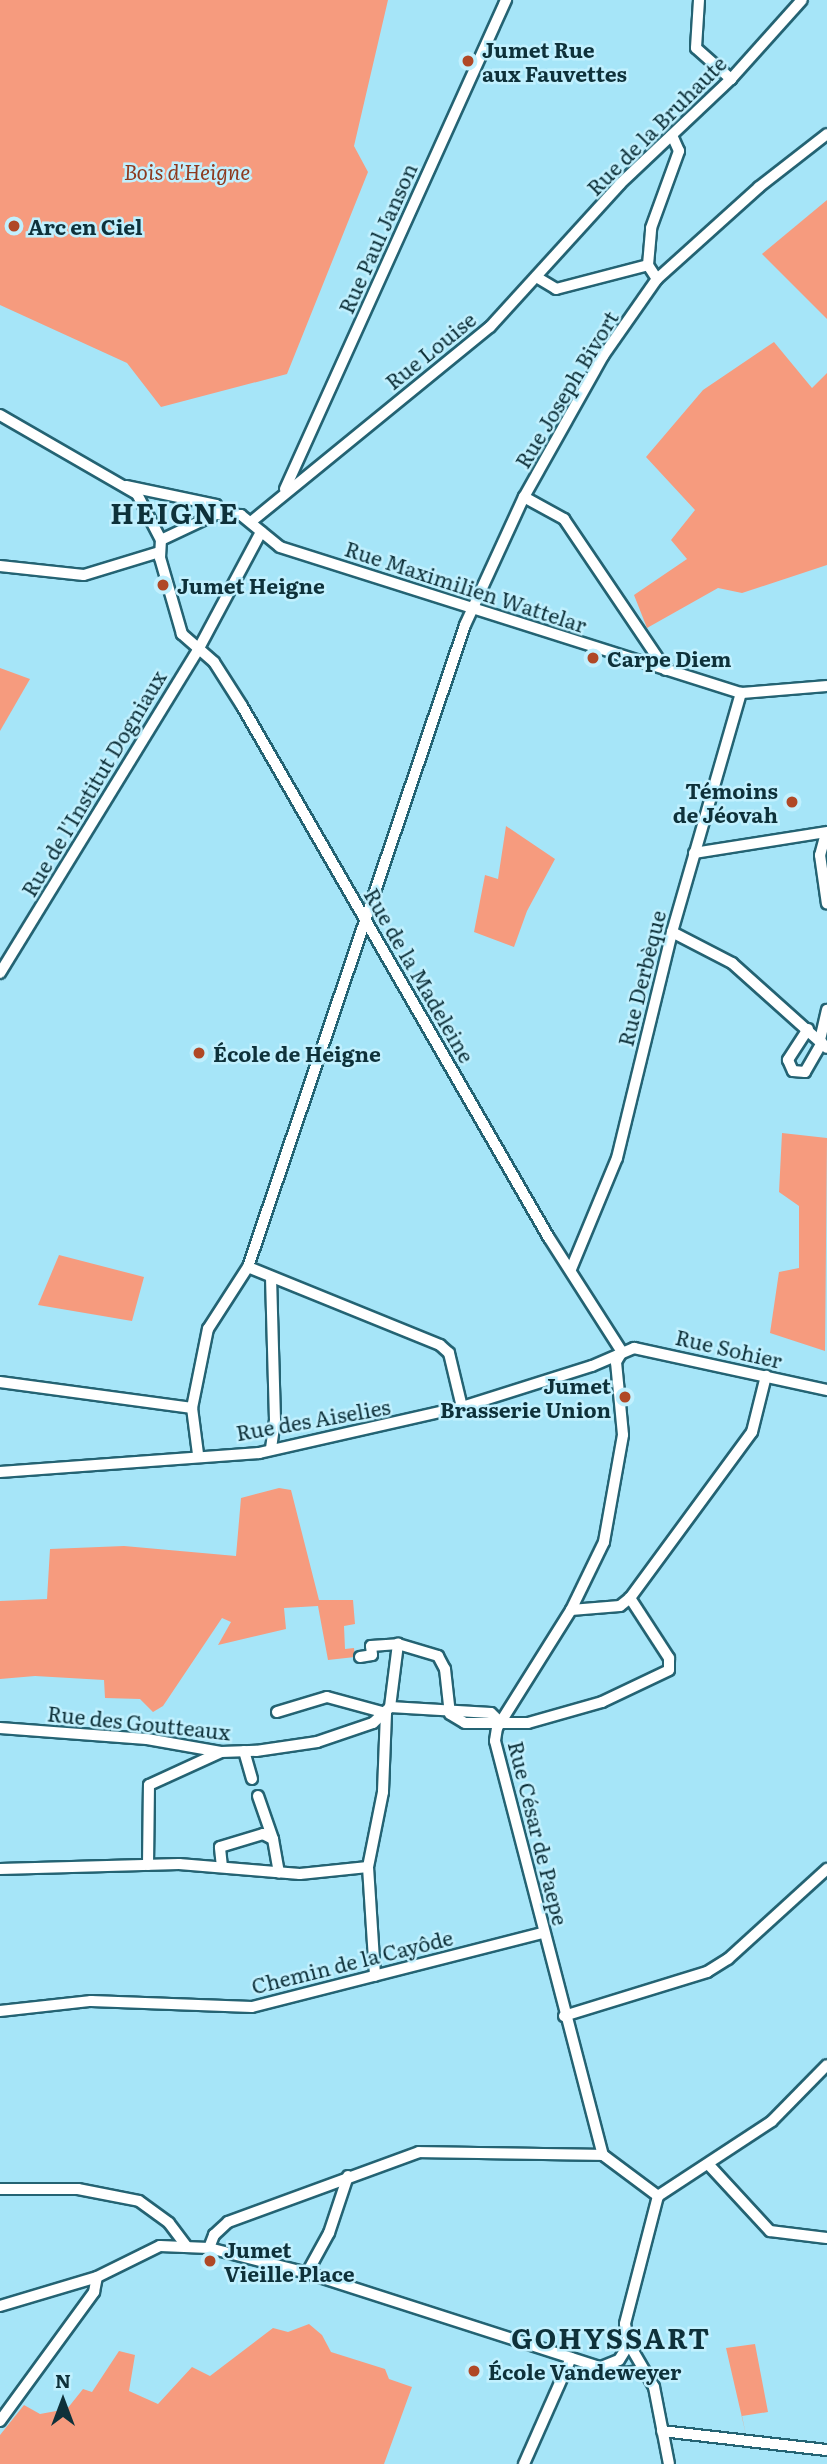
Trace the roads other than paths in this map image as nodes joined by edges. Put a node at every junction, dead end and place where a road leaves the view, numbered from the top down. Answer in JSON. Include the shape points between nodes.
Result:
{"nodes":[{"id":1,"x":506,"y":0,"type":"edge"},
{"id":2,"x":699,"y":0,"type":"edge"},
{"id":3,"x":802,"y":0,"type":"edge"},
{"id":4,"x":730,"y":79,"type":"junction"},
{"id":5,"x":672,"y":135,"type":"junction"},
{"id":6,"x":827,"y":135,"type":"edge"},
{"id":7,"x":648,"y":265,"type":"junction"},
{"id":8,"x":538,"y":278,"type":"junction"},
{"id":9,"x":657,"y":279,"type":"junction"},
{"id":10,"x":0,"y":415,"type":"edge"},
{"id":11,"x":122,"y":485,"type":"junction"},
{"id":12,"x":284,"y":491,"type":"junction"},
{"id":13,"x":524,"y":497,"type":"junction"},
{"id":14,"x":220,"y":514,"type":"junction"},
{"id":15,"x":252,"y":521,"type":"junction"},
{"id":16,"x":261,"y":532,"type":"junction"},
{"id":17,"x":161,"y":540,"type":"junction"},
{"id":18,"x":159,"y":552,"type":"junction"},
{"id":19,"x":0,"y":566,"type":"edge"},
{"id":20,"x":474,"y":611,"type":"junction"},
{"id":21,"x":177,"y":624,"type":"junction"},
{"id":22,"x":205,"y":633,"type":"junction"},
{"id":23,"x":198,"y":650,"type":"junction"},
{"id":24,"x":666,"y":670,"type":"junction"},
{"id":25,"x":827,"y":686,"type":"edge"},
{"id":26,"x":741,"y":693,"type":"junction"},
{"id":27,"x":826,"y":832,"type":"edge"},
{"id":28,"x":694,"y":853,"type":"junction"},
{"id":29,"x":827,"y":904,"type":"edge"},
{"id":30,"x":366,"y":919,"type":"junction"},
{"id":31,"x":672,"y":932,"type":"junction"},
{"id":32,"x":0,"y":973,"type":"edge"},
{"id":33,"x":827,"y":1010,"type":"edge"},
{"id":34,"x":807,"y":1029,"type":"junction"},
{"id":35,"x":824,"y":1046,"type":"edge"},
{"id":36,"x":247,"y":1267,"type":"junction"},
{"id":37,"x":571,"y":1269,"type":"junction"},
{"id":38,"x":271,"y":1277,"type":"junction"},
{"id":39,"x":622,"y":1352,"type":"junction"},
{"id":40,"x":766,"y":1376,"type":"junction"},
{"id":41,"x":0,"y":1382,"type":"edge"},
{"id":42,"x":827,"y":1390,"type":"edge"},
{"id":43,"x":462,"y":1407,"type":"junction"},
{"id":44,"x":192,"y":1408,"type":"junction"},
{"id":45,"x":271,"y":1450,"type":"junction"},
{"id":46,"x":198,"y":1454,"type":"junction"},
{"id":47,"x":0,"y":1472,"type":"edge"},
{"id":48,"x":630,"y":1598,"type":"junction"},
{"id":49,"x":571,"y":1610,"type":"junction"},
{"id":50,"x":398,"y":1644,"type":"junction"},
{"id":51,"x":360,"y":1657,"type":"dead end"},
{"id":52,"x":388,"y":1710,"type":"junction"},
{"id":53,"x":277,"y":1712,"type":"dead end"},
{"id":54,"x":450,"y":1714,"type":"junction"},
{"id":55,"x":501,"y":1723,"type":"junction"},
{"id":56,"x":0,"y":1728,"type":"edge"},
{"id":57,"x":244,"y":1751,"type":"junction"},
{"id":58,"x":221,"y":1752,"type":"junction"},
{"id":59,"x":252,"y":1779,"type":"dead end"},
{"id":60,"x":258,"y":1796,"type":"dead end"},
{"id":61,"x":273,"y":1839,"type":"junction"},
{"id":62,"x":148,"y":1865,"type":"junction"},
{"id":63,"x":222,"y":1867,"type":"junction"},
{"id":64,"x":368,"y":1867,"type":"junction"},
{"id":65,"x":0,"y":1868,"type":"edge"},
{"id":66,"x":827,"y":1869,"type":"edge"},
{"id":67,"x":279,"y":1872,"type":"junction"},
{"id":68,"x":543,"y":1933,"type":"junction"},
{"id":69,"x":375,"y":1976,"type":"junction"},
{"id":70,"x":0,"y":2011,"type":"edge"},
{"id":71,"x":564,"y":2016,"type":"junction"},
{"id":72,"x":827,"y":2065,"type":"edge"},
{"id":73,"x":603,"y":2155,"type":"junction"},
{"id":74,"x":709,"y":2165,"type":"junction"},
{"id":75,"x":348,"y":2176,"type":"junction"},
{"id":76,"x":0,"y":2189,"type":"edge"},
{"id":77,"x":658,"y":2196,"type":"junction"},
{"id":78,"x":827,"y":2238,"type":"edge"},
{"id":79,"x":187,"y":2246,"type":"junction"},
{"id":80,"x":209,"y":2248,"type":"junction"},
{"id":81,"x":307,"y":2273,"type":"junction"},
{"id":82,"x":97,"y":2277,"type":"junction"},
{"id":83,"x":0,"y":2306,"type":"edge"},
{"id":84,"x":629,"y":2344,"type":"junction"},
{"id":85,"x":571,"y":2358,"type":"junction"},
{"id":86,"x":600,"y":2367,"type":"junction"},
{"id":87,"x":643,"y":2370,"type":"junction"},
{"id":88,"x":0,"y":2421,"type":"edge"},
{"id":89,"x":662,"y":2431,"type":"junction"},
{"id":90,"x":827,"y":2450,"type":"edge"},
{"id":91,"x":524,"y":2464,"type":"edge"},
{"id":92,"x":669,"y":2464,"type":"edge"}],
"edges":[{"from":1,"to":12,"type":"street","name":"Rue Paul Janson"},
{"from":2,"to":4,"type":"street","via":[[696,48]]},
{"from":3,"to":4,"type":"street","name":"Rue de la Bruhaute"},
{"from":4,"to":5,"type":"street","name":"Rue de la Bruhaute"},
{"from":5,"to":7,"type":"street","via":[[680,151],[652,228]]},
{"from":5,"to":8,"type":"street","name":"Rue de la Bruhaute","via":[[620,184]]},
{"from":6,"to":9,"type":"street","name":"Rue Joseph Bivort","via":[[759,187]]},
{"from":7,"to":8,"type":"street","via":[[556,289]]},
{"from":7,"to":9,"type":"street"},
{"from":8,"to":12,"type":"street","name":"Rue Louise","via":[[490,327]]},
{"from":9,"to":13,"type":"street","name":"Rue Joseph Bivort","via":[[603,356]]},
{"from":10,"to":11,"type":"street"},
{"from":11,"to":14,"type":"street","via":[[216,505]]},
{"from":11,"to":17,"type":"street","via":[[136,494]]},
{"from":12,"to":15,"type":"street","name":"Rue Louise"},
{"from":13,"to":20,"type":"street","name":"Rue Joseph Bivort"},
{"from":13,"to":24,"type":"street","via":[[564,519]]},
{"from":14,"to":15,"type":"street","via":[[241,515]]},
{"from":14,"to":17,"type":"street"},
{"from":15,"to":16,"type":"street","name":"Rue Maximilien Wattelar"},
{"from":16,"to":20,"type":"street","name":"Rue Maximilien Wattelar","via":[[280,547]]},
{"from":16,"to":22,"type":"street","name":"Rue de l'Institut Dogniaux"},
{"from":17,"to":18,"type":"street"},
{"from":18,"to":19,"type":"street","via":[[83,575]]},
{"from":18,"to":21,"type":"street","name":"Rue de la Madeleine"},
{"from":20,"to":24,"type":"street","name":"Rue Maximilien Wattelar"},
{"from":20,"to":30,"type":"street","name":"Rue Joseph Bivort","via":[[465,625]]},
{"from":21,"to":22,"type":"street","via":[[186,633]]},
{"from":21,"to":23,"type":"street","name":"Rue de la Madeleine"},
{"from":22,"to":23,"type":"street","name":"Rue de l'Institut Dogniaux"},
{"from":23,"to":30,"type":"street","name":"Rue de la Madeleine","via":[[214,662],[242,706]]},
{"from":23,"to":32,"type":"street","name":"Rue de l'Institut Dogniaux"},
{"from":24,"to":26,"type":"street","name":"Rue Maximilien Wattelar"},
{"from":25,"to":26,"type":"street","name":"Rue Maximilien Wattelar"},
{"from":26,"to":28,"type":"street","name":"Rue Derbèque"},
{"from":27,"to":28,"type":"street"},
{"from":27,"to":29,"type":"street","via":[[820,855]]},
{"from":28,"to":31,"type":"street","name":"Rue Derbèque"},
{"from":30,"to":36,"type":"street","name":"Rue Joseph Bivort"},
{"from":30,"to":37,"type":"street","name":"Rue de la Madeleine"},
{"from":31,"to":34,"type":"street","via":[[732,963]]},
{"from":31,"to":37,"type":"street","name":"Rue Derbèque","via":[[617,1158]]},
{"from":33,"to":35,"type":"street"},
{"from":34,"to":35,"type":"street"},
{"from":34,"to":35,"type":"street","via":[[788,1060],[793,1070],[805,1072]]},
{"from":36,"to":38,"type":"street"},
{"from":36,"to":44,"type":"street","name":"Rue Joseph Bivort","via":[[208,1329]]},
{"from":37,"to":39,"type":"street","name":"Rue de la Madeleine"},
{"from":38,"to":43,"type":"street","via":[[440,1345],[449,1353]]},
{"from":38,"to":45,"type":"street","via":[[275,1420]]},
{"from":39,"to":40,"type":"street","name":"Rue Sohier","via":[[651,1350]]},
{"from":39,"to":43,"type":"street","name":"Rue des Aiselies"},
{"from":39,"to":49,"type":"street","name":"Rue César de Paepe","via":[[616,1362],[623,1435],[610,1520],[597,1559]]},
{"from":40,"to":42,"type":"street","name":"Rue Sohier"},
{"from":40,"to":48,"type":"street","via":[[752,1432]]},
{"from":41,"to":44,"type":"street"},
{"from":43,"to":45,"type":"street","name":"Rue des Aiselies"},
{"from":44,"to":46,"type":"street","name":"Rue Joseph Bivort"},
{"from":45,"to":46,"type":"street","name":"Rue des Aiselies"},
{"from":46,"to":47,"type":"street","name":"Rue des Aiselies"},
{"from":48,"to":49,"type":"street","via":[[620,1606]]},
{"from":48,"to":55,"type":"street","via":[[669,1658],[669,1670],[579,1710],[528,1723]]},
{"from":49,"to":55,"type":"street","name":"Rue César de Paepe"},
{"from":50,"to":51,"type":"street","via":[[371,1646],[372,1655]]},
{"from":50,"to":52,"type":"street"},
{"from":50,"to":54,"type":"street","via":[[438,1656],[445,1669]]},
{"from":52,"to":53,"type":"street","via":[[327,1697]]},
{"from":52,"to":54,"type":"street"},
{"from":52,"to":57,"type":"street","name":"Rue des Goutteaux","via":[[373,1723],[317,1742]]},
{"from":52,"to":64,"type":"street","via":[[383,1792]]},
{"from":54,"to":55,"type":"street","via":[[491,1713]]},
{"from":55,"to":68,"type":"street","name":"Rue César de Paepe","via":[[496,1747]]},
{"from":56,"to":58,"type":"street","name":"Rue des Goutteaux","via":[[147,1739]]},
{"from":57,"to":58,"type":"street","name":"Rue des Goutteaux"},
{"from":57,"to":59,"type":"street"},
{"from":58,"to":62,"type":"street","via":[[149,1785]]},
{"from":60,"to":61,"type":"street"},
{"from":61,"to":63,"type":"street","via":[[263,1834],[220,1847]]},
{"from":61,"to":67,"type":"street"},
{"from":62,"to":63,"type":"street"},
{"from":62,"to":65,"type":"street"},
{"from":63,"to":67,"type":"street"},
{"from":64,"to":67,"type":"street"},
{"from":64,"to":69,"type":"street"},
{"from":66,"to":71,"type":"street","via":[[728,1959],[707,1972]]},
{"from":68,"to":69,"type":"street","name":"Chemin de la Cayôde"},
{"from":68,"to":71,"type":"street","name":"Rue César de Paepe"},
{"from":69,"to":70,"type":"street","name":"Chemin de la Cayôde","via":[[252,2007],[91,2001]]},
{"from":71,"to":73,"type":"street","name":"Rue César de Paepe"},
{"from":72,"to":74,"type":"street","via":[[772,2121]]},
{"from":73,"to":75,"type":"street","via":[[533,2156],[438,2149]]},
{"from":73,"to":77,"type":"street"},
{"from":74,"to":77,"type":"street"},
{"from":74,"to":78,"type":"street","via":[[770,2231]]},
{"from":75,"to":80,"type":"street","via":[[229,2222],[214,2235]]},
{"from":75,"to":81,"type":"street","via":[[330,2233]]},
{"from":76,"to":79,"type":"street","via":[[78,2189],[139,2201],[169,2223]]},
{"from":77,"to":84,"type":"street","via":[[626,2313]]},
{"from":79,"to":80,"type":"street"},
{"from":79,"to":82,"type":"street","via":[[160,2246]]},
{"from":80,"to":81,"type":"street"},
{"from":81,"to":85,"type":"street"},
{"from":82,"to":83,"type":"street"},
{"from":82,"to":88,"type":"street","via":[[94,2292]]},
{"from":84,"to":86,"type":"street","via":[[619,2360]]},
{"from":84,"to":87,"type":"street"},
{"from":85,"to":86,"type":"street"},
{"from":85,"to":91,"type":"street"},
{"from":86,"to":87,"type":"street","via":[[628,2373]]},
{"from":87,"to":89,"type":"street","via":[[654,2390]]},
{"from":89,"to":90,"type":"street"},
{"from":89,"to":92,"type":"street"}]}
